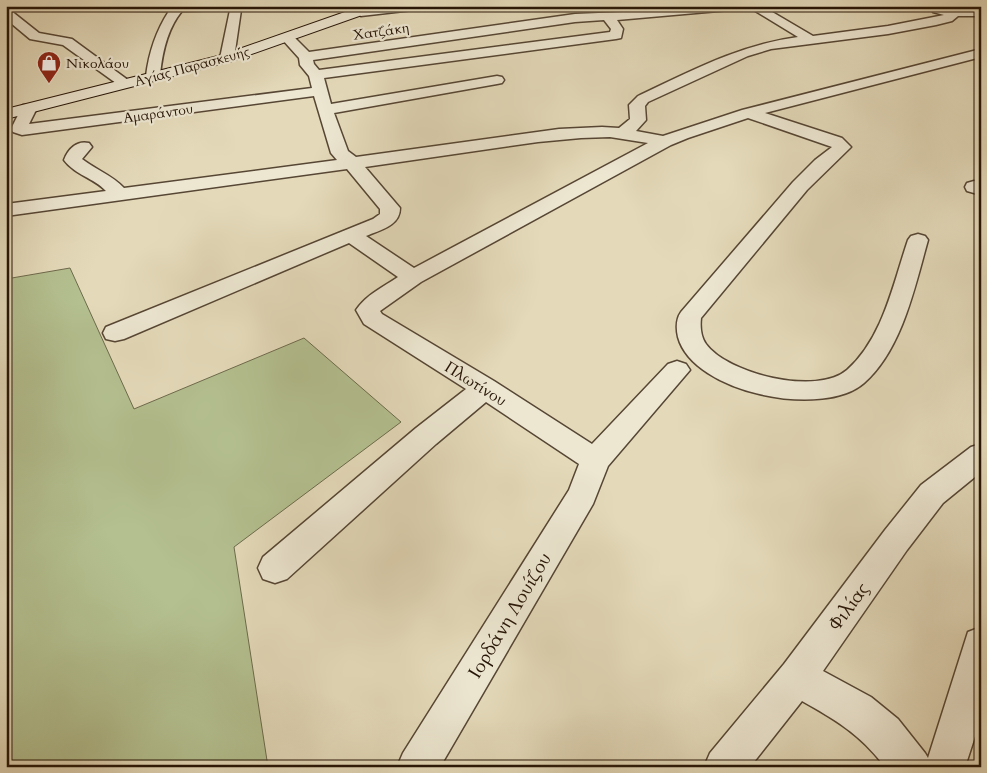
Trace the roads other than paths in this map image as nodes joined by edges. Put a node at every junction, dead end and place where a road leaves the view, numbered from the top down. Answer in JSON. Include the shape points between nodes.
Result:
{"nodes":[{"id":1,"x":50,"y":6,"type":"edge"},
{"id":2,"x":412,"y":6,"type":"edge"},
{"id":3,"x":730,"y":6,"type":"edge"},
{"id":4,"x":753,"y":6,"type":"edge"},
{"id":5,"x":929,"y":6,"type":"edge"},
{"id":6,"x":87,"y":7,"type":"edge"},
{"id":7,"x":178,"y":7,"type":"edge"},
{"id":8,"x":242,"y":7,"type":"edge"},
{"id":9,"x":368,"y":9,"type":"edge"},
{"id":10,"x":977,"y":10,"type":"edge"},
{"id":11,"x":6,"y":13,"type":"edge"},
{"id":12,"x":954,"y":14,"type":"junction"},
{"id":13,"x":608,"y":17,"type":"junction"},
{"id":14,"x":762,"y":33,"type":"dead end"},
{"id":15,"x":287,"y":38,"type":"junction"},
{"id":16,"x":810,"y":39,"type":"junction"},
{"id":17,"x":777,"y":43,"type":"junction"},
{"id":18,"x":981,"y":53,"type":"edge"},
{"id":19,"x":306,"y":57,"type":"junction"},
{"id":20,"x":227,"y":58,"type":"junction"},
{"id":21,"x":316,"y":75,"type":"junction"},
{"id":22,"x":153,"y":76,"type":"junction"},
{"id":23,"x":498,"y":80,"type":"dead end"},
{"id":24,"x":125,"y":83,"type":"junction"},
{"id":25,"x":321,"y":91,"type":"junction"},
{"id":26,"x":29,"y":108,"type":"junction"},
{"id":27,"x":325,"y":110,"type":"junction"},
{"id":28,"x":748,"y":113,"type":"junction"},
{"id":29,"x":6,"y":114,"type":"edge"},
{"id":30,"x":624,"y":133,"type":"junction"},
{"id":31,"x":665,"y":141,"type":"junction"},
{"id":32,"x":84,"y":147,"type":"dead end"},
{"id":33,"x":351,"y":162,"type":"junction"},
{"id":34,"x":120,"y":194,"type":"junction"},
{"id":35,"x":6,"y":210,"type":"edge"},
{"id":36,"x":352,"y":235,"type":"junction"},
{"id":37,"x":918,"y":240,"type":"dead end"},
{"id":38,"x":413,"y":278,"type":"junction"},
{"id":39,"x":115,"y":333,"type":"dead end"},
{"id":40,"x":677,"y":370,"type":"dead end"},
{"id":41,"x":485,"y":388,"type":"junction"},
{"id":42,"x":595,"y":460,"type":"junction"},
{"id":43,"x":978,"y":461,"type":"edge"},
{"id":44,"x":276,"y":568,"type":"dead end"},
{"id":45,"x":981,"y":645,"type":"edge"},
{"id":46,"x":797,"y":677,"type":"junction"},
{"id":47,"x":417,"y":767,"type":"edge"},
{"id":48,"x":724,"y":767,"type":"edge"},
{"id":49,"x":911,"y":767,"type":"edge"},
{"id":50,"x":945,"y":767,"type":"edge"}],
"edges":[{"from":1,"to":6,"type":"street"},
{"from":2,"to":9,"type":"street"},
{"from":3,"to":13,"type":"street","name":"Χατζάκη"},
{"from":4,"to":16,"type":"street"},
{"from":5,"to":12,"type":"street"},
{"from":6,"to":7,"type":"street"},
{"from":7,"to":8,"type":"street"},
{"from":7,"to":22,"type":"street","via":[[163,35]]},
{"from":8,"to":20,"type":"street"},
{"from":9,"to":15,"type":"street","name":"Αγίας Παρασκευής"},
{"from":10,"to":12,"type":"street"},
{"from":11,"to":24,"type":"street","via":[[35,36],[67,42]]},
{"from":12,"to":16,"type":"street","via":[[942,20],[888,30]]},
{"from":13,"to":19,"type":"street","name":"Χατζάκη","via":[[575,18]]},
{"from":13,"to":21,"type":"street","via":[[616,35]]},
{"from":14,"to":17,"type":"street"},
{"from":15,"to":19,"type":"street"},
{"from":15,"to":20,"type":"street","name":"Αγίας Παρασκευής"},
{"from":16,"to":17,"type":"street"},
{"from":17,"to":30,"type":"street","via":[[743,53],[643,99],[637,105],[638,120]]},
{"from":18,"to":28,"type":"street"},
{"from":19,"to":21,"type":"street","via":[[307,65]]},
{"from":20,"to":22,"type":"street","name":"Αγίας Παρασκευής"},
{"from":21,"to":25,"type":"street"},
{"from":22,"to":24,"type":"street","name":"Αγίας Παρασκευής"},
{"from":23,"to":27,"type":"street"},
{"from":24,"to":26,"type":"street","name":"Αγίας Παρασκευής"},
{"from":25,"to":26,"type":"street","name":"Αμαράντου","via":[[18,129]]},
{"from":25,"to":27,"type":"street"},
{"from":26,"to":29,"type":"street","name":"Αγίας Παρασκευής"},
{"from":27,"to":33,"type":"street","via":[[340,153]]},
{"from":28,"to":31,"type":"street"},
{"from":28,"to":37,"type":"street","via":[[836,142],[842,148],[800,186],[689,317],[688,332],[695,348],[716,366],[752,384],[802,390],[833,388],[854,378],[880,348],[900,299]]},
{"from":30,"to":31,"type":"street"},
{"from":30,"to":33,"type":"street","via":[[564,133],[436,153]]},
{"from":31,"to":38,"type":"street"},
{"from":32,"to":34,"type":"street","via":[[73,160],[108,182]]},
{"from":33,"to":34,"type":"street"},
{"from":33,"to":36,"type":"street","via":[[390,208],[390,216]]},
{"from":34,"to":35,"type":"street"},
{"from":36,"to":38,"type":"street"},
{"from":36,"to":39,"type":"street"},
{"from":38,"to":41,"type":"street","name":"Πλωτίνου","via":[[375,302],[368,310],[372,319]]},
{"from":40,"to":42,"type":"street"},
{"from":41,"to":42,"type":"street","name":"Πλωτίνου"},
{"from":41,"to":44,"type":"street"},
{"from":42,"to":47,"type":"street","name":"Ιορδάνη Λουίζου","via":[[582,495]]},
{"from":43,"to":46,"type":"street","name":"Φιλίας","via":[[932,494]]},
{"from":45,"to":50,"type":"street"},
{"from":46,"to":48,"type":"street","name":"Φιλίας"},
{"from":46,"to":49,"type":"street","via":[[856,711],[884,733]]}]}
